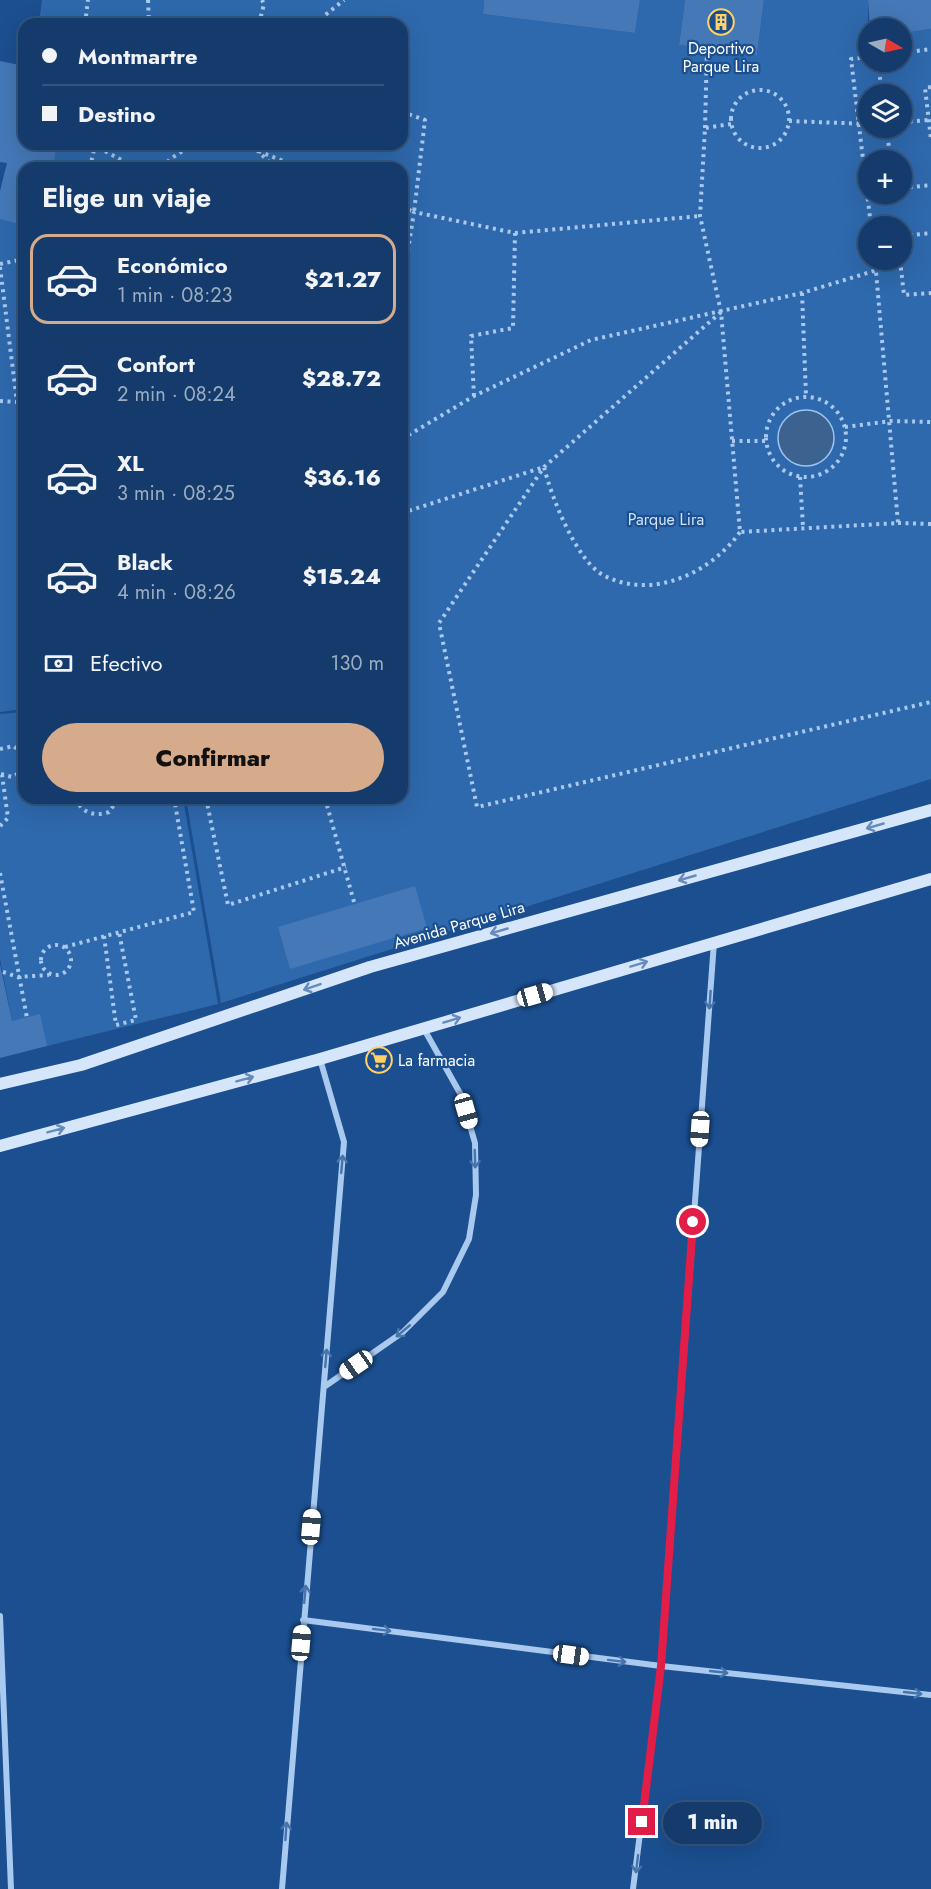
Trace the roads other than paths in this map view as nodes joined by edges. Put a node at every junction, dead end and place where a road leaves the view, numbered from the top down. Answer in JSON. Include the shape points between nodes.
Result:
{"nodes":[{"id":1,"x":931,"y":810,"type":"edge"},
{"id":2,"x":931,"y":879,"type":"edge"},
{"id":3,"x":714,"y":942,"type":"junction"},
{"id":4,"x":424,"y":1028,"type":"junction"},
{"id":5,"x":320,"y":1059,"type":"junction"},
{"id":6,"x":0,"y":1084,"type":"edge"},
{"id":7,"x":0,"y":1146,"type":"edge"},
{"id":8,"x":324,"y":1387,"type":"junction"},
{"id":9,"x":0,"y":1616,"type":"edge"},
{"id":10,"x":303,"y":1620,"type":"junction"},
{"id":11,"x":661,"y":1666,"type":"junction"},
{"id":12,"x":931,"y":1695,"type":"edge"},
{"id":13,"x":11,"y":1889,"type":"edge"},
{"id":14,"x":282,"y":1889,"type":"edge"},
{"id":15,"x":633,"y":1889,"type":"edge"}],
"edges":[{"from":1,"to":6,"type":"main road","name":"Avenida Parque Lira","one_way":true,"via":[[370,967],[81,1065]]},
{"from":2,"to":3,"type":"main road"},
{"from":4,"to":3,"type":"main road","one_way":true},
{"from":3,"to":11,"type":"street","one_way":true},
{"from":4,"to":5,"type":"main road"},
{"from":4,"to":8,"type":"street","one_way":true,"via":[[461,1095],[475,1143],[476,1195],[469,1239],[443,1292],[403,1332]]},
{"from":7,"to":5,"type":"main road","one_way":true},
{"from":8,"to":5,"type":"street","one_way":true,"via":[[344,1142]]},
{"from":10,"to":8,"type":"street","one_way":true},
{"from":9,"to":13,"type":"street"},
{"from":10,"to":11,"type":"street","one_way":true},
{"from":14,"to":10,"type":"street","one_way":true},
{"from":11,"to":12,"type":"street","one_way":true},
{"from":11,"to":15,"type":"street","one_way":true}]}
